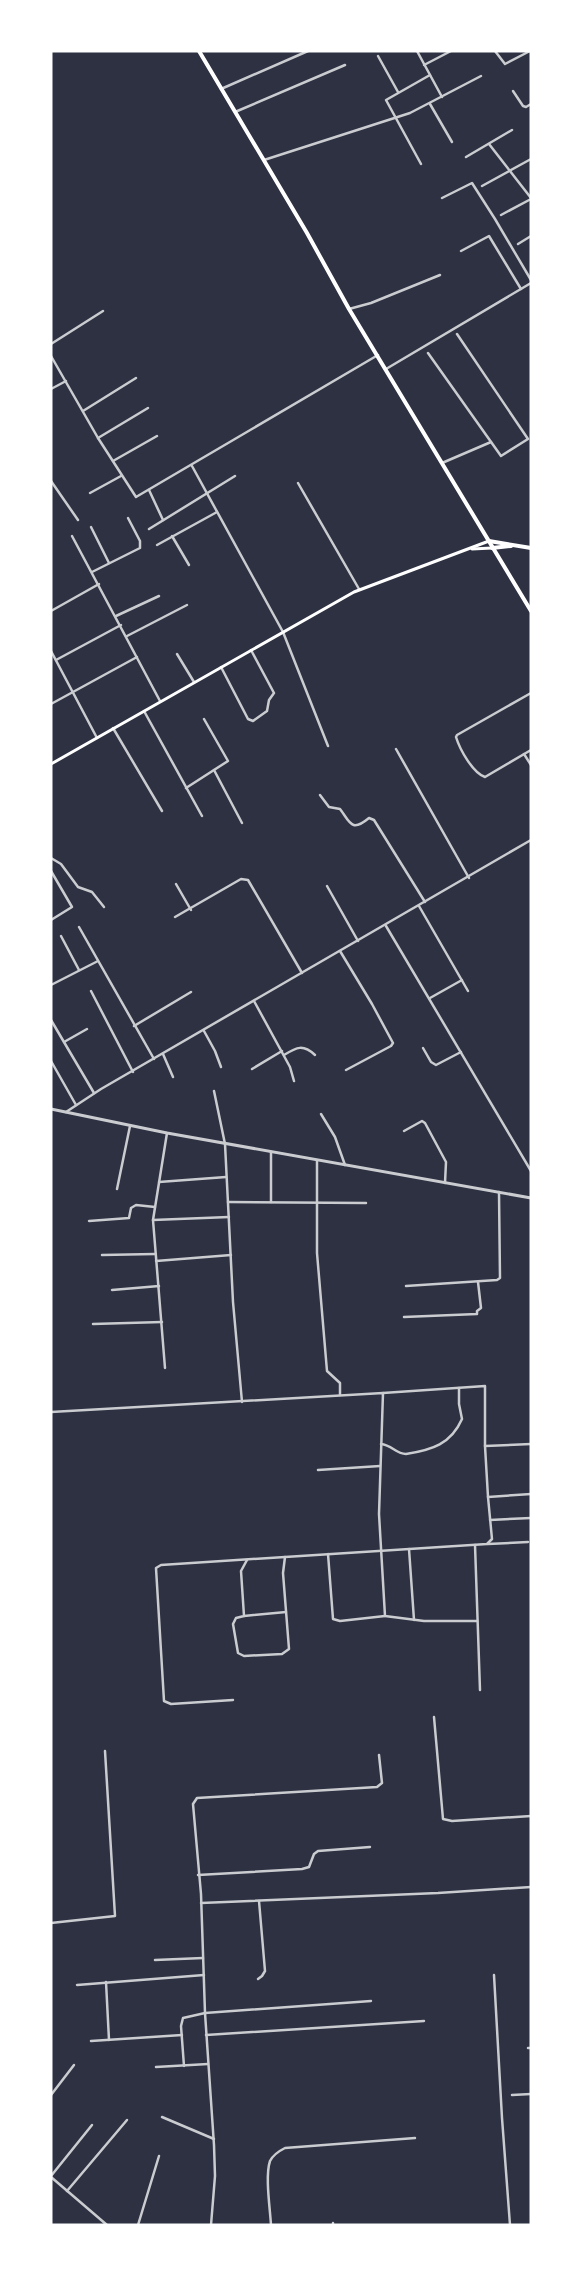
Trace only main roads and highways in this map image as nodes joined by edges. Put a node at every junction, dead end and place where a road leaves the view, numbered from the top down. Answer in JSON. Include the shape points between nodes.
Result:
{"nodes":[{"id":1,"x":199,"y":51,"type":"edge"},
{"id":2,"x":489,"y":541,"type":"junction"},
{"id":3,"x":516,"y":545,"type":"junction"},
{"id":4,"x":492,"y":548,"type":"junction"},
{"id":5,"x":531,"y":548,"type":"edge"},
{"id":6,"x":469,"y":549,"type":"junction"},
{"id":7,"x":531,"y":611,"type":"edge"},
{"id":8,"x":51,"y":764,"type":"edge"}],
"edges":[{"from":1,"to":2,"type":"main road"},
{"from":2,"to":3,"type":"main road"},
{"from":2,"to":4,"type":"main road"},
{"from":2,"to":6,"type":"main road"},
{"from":3,"to":4,"type":"main road"},
{"from":3,"to":5,"type":"main road"},
{"from":4,"to":6,"type":"main road"},
{"from":4,"to":7,"type":"main road"},
{"from":6,"to":8,"type":"main road","via":[[359,589]]}]}
